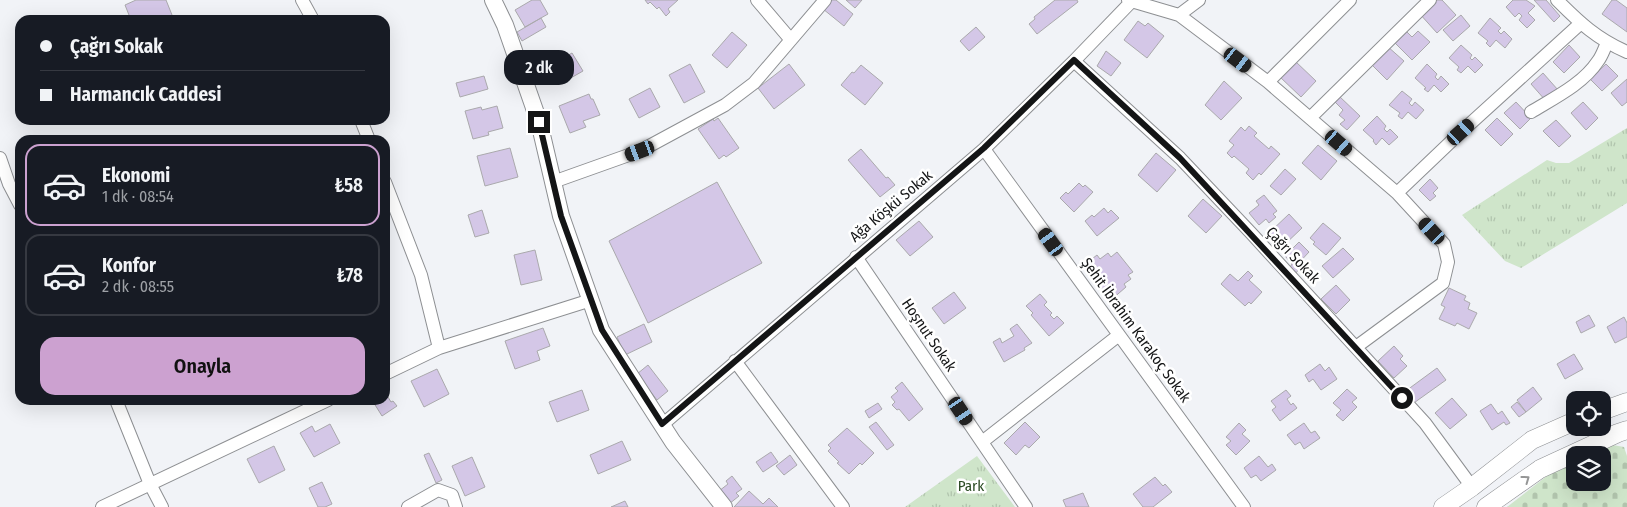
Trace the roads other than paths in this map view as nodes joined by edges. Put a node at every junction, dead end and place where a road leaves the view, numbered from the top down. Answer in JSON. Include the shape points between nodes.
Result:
{"nodes":[{"id":1,"x":302,"y":0,"type":"edge"},
{"id":2,"x":493,"y":0,"type":"edge"},
{"id":3,"x":757,"y":0,"type":"edge"},
{"id":4,"x":825,"y":0,"type":"edge"},
{"id":5,"x":1199,"y":0,"type":"edge"},
{"id":6,"x":1350,"y":0,"type":"edge"},
{"id":7,"x":1430,"y":0,"type":"edge"},
{"id":8,"x":1557,"y":0,"type":"edge"},
{"id":9,"x":1130,"y":1,"type":"edge"},
{"id":10,"x":310,"y":15,"type":"edge"},
{"id":11,"x":1179,"y":15,"type":"junction"},
{"id":12,"x":1580,"y":23,"type":"junction"},
{"id":13,"x":791,"y":40,"type":"junction"},
{"id":14,"x":1607,"y":44,"type":"junction"},
{"id":15,"x":1627,"y":52,"type":"edge"},
{"id":16,"x":1074,"y":60,"type":"junction"},
{"id":17,"x":1268,"y":82,"type":"junction"},
{"id":18,"x":1531,"y":112,"type":"dead end"},
{"id":19,"x":1310,"y":118,"type":"junction"},
{"id":20,"x":984,"y":148,"type":"junction"},
{"id":21,"x":0,"y":158,"type":"edge"},
{"id":22,"x":553,"y":182,"type":"junction"},
{"id":23,"x":1397,"y":193,"type":"junction"},
{"id":24,"x":15,"y":195,"type":"edge"},
{"id":25,"x":390,"y":195,"type":"edge"},
{"id":26,"x":856,"y":257,"type":"junction"},
{"id":27,"x":591,"y":300,"type":"junction"},
{"id":28,"x":1119,"y":335,"type":"junction"},
{"id":29,"x":1356,"y":347,"type":"junction"},
{"id":30,"x":440,"y":348,"type":"junction"},
{"id":31,"x":735,"y":361,"type":"junction"},
{"id":32,"x":390,"y":372,"type":"edge"},
{"id":33,"x":1627,"y":402,"type":"edge"},
{"id":34,"x":118,"y":405,"type":"edge"},
{"id":35,"x":317,"y":405,"type":"edge"},
{"id":36,"x":1611,"y":408,"type":"edge"},
{"id":37,"x":662,"y":424,"type":"junction"},
{"id":38,"x":1566,"y":425,"type":"edge"},
{"id":39,"x":1627,"y":430,"type":"edge"},
{"id":40,"x":982,"y":442,"type":"junction"},
{"id":41,"x":150,"y":484,"type":"junction"},
{"id":42,"x":1472,"y":487,"type":"junction"},
{"id":43,"x":102,"y":507,"type":"edge"},
{"id":44,"x":162,"y":507,"type":"edge"},
{"id":45,"x":408,"y":507,"type":"edge"},
{"id":46,"x":456,"y":507,"type":"edge"},
{"id":47,"x":724,"y":507,"type":"edge"},
{"id":48,"x":843,"y":507,"type":"edge"},
{"id":49,"x":1026,"y":507,"type":"edge"},
{"id":50,"x":1244,"y":507,"type":"edge"},
{"id":51,"x":1443,"y":507,"type":"edge"},
{"id":52,"x":1486,"y":507,"type":"edge"}],
"edges":[{"from":1,"to":10,"type":"street"},
{"from":2,"to":22,"type":"street","via":[[539,122]]},
{"from":3,"to":13,"type":"street"},
{"from":4,"to":13,"type":"street"},
{"from":5,"to":11,"type":"street"},
{"from":6,"to":17,"type":"street"},
{"from":7,"to":19,"type":"street"},
{"from":8,"to":12,"type":"street"},
{"from":9,"to":11,"type":"street"},
{"from":9,"to":16,"type":"street","name":"Ağa Köşkü Sokak"},
{"from":11,"to":17,"type":"street"},
{"from":12,"to":14,"type":"street"},
{"from":12,"to":23,"type":"street"},
{"from":13,"to":22,"type":"street","via":[[754,83],[725,106],[640,151]]},
{"from":14,"to":15,"type":"street"},
{"from":14,"to":18,"type":"street","via":[[1598,62],[1581,79]]},
{"from":16,"to":20,"type":"street","name":"Ağa Köşkü Sokak"},
{"from":16,"to":29,"type":"street","name":"Çağrı Sokak","via":[[1180,158]]},
{"from":17,"to":19,"type":"street"},
{"from":19,"to":23,"type":"street"},
{"from":20,"to":26,"type":"street","name":"Ağa Köşkü Sokak"},
{"from":20,"to":28,"type":"street","name":"Şehit İbrahim Karakoç Sokak"},
{"from":21,"to":24,"type":"street"},
{"from":22,"to":27,"type":"street","via":[[561,216]]},
{"from":23,"to":29,"type":"street","via":[[1444,244],[1448,262],[1443,283]]},
{"from":25,"to":30,"type":"street","via":[[421,274]]},
{"from":26,"to":31,"type":"street","name":"Ağa Köşkü Sokak"},
{"from":26,"to":40,"type":"street","name":"Hoşnut Sokak"},
{"from":27,"to":30,"type":"street"},
{"from":27,"to":37,"type":"street","via":[[602,330]]},
{"from":28,"to":40,"type":"street"},
{"from":28,"to":50,"type":"street","name":"Şehit İbrahim Karakoç Sokak"},
{"from":29,"to":42,"type":"street","name":"Çağrı Sokak","via":[[1425,423]]},
{"from":30,"to":32,"type":"street"},
{"from":31,"to":37,"type":"street","name":"Ağa Köşkü Sokak"},
{"from":31,"to":48,"type":"street"},
{"from":33,"to":36,"type":"main road"},
{"from":34,"to":41,"type":"street"},
{"from":35,"to":41,"type":"street"},
{"from":37,"to":47,"type":"street"},
{"from":38,"to":42,"type":"main road","via":[[1532,440]]},
{"from":52,"to":39,"type":"main road","one_way":true,"via":[[1540,469]]},
{"from":40,"to":49,"type":"street","name":"Hoşnut Sokak"},
{"from":41,"to":43,"type":"street"},
{"from":41,"to":44,"type":"street"},
{"from":42,"to":51,"type":"main road"},
{"from":45,"to":46,"type":"street","via":[[438,490],[452,495]]}]}
